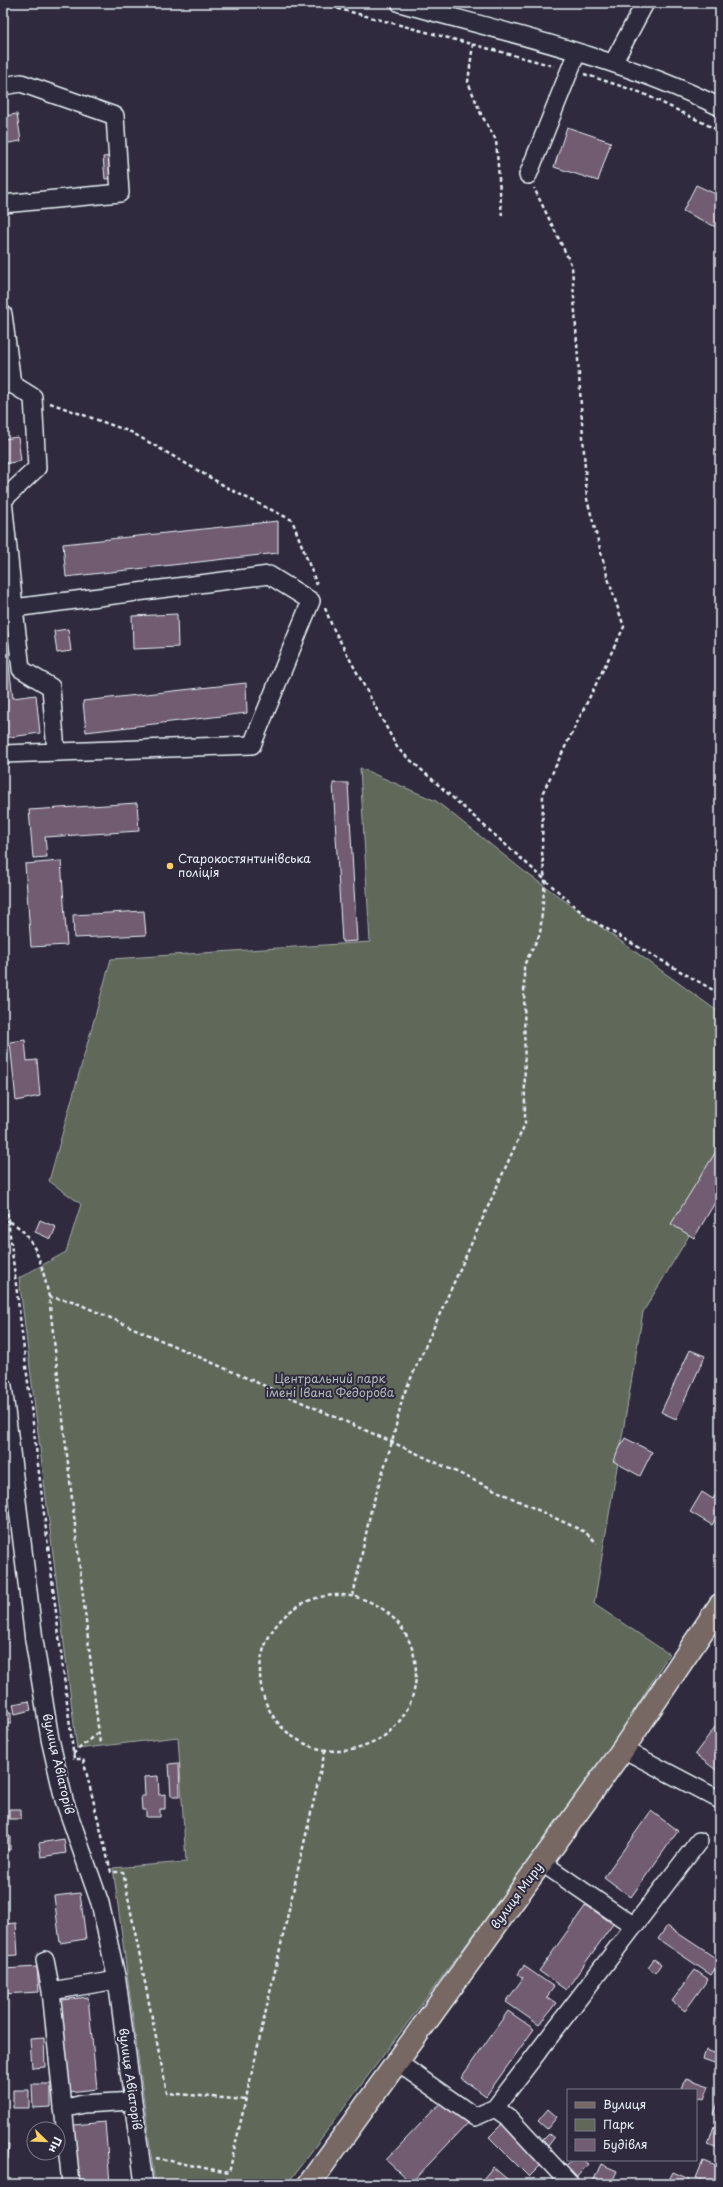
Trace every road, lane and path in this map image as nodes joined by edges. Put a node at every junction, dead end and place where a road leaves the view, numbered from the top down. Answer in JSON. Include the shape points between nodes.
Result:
{"nodes":[{"id":1,"x":317,"y":3,"type":"edge"},
{"id":2,"x":645,"y":3,"type":"edge"},
{"id":3,"x":407,"y":4,"type":"edge"},
{"id":4,"x":473,"y":44,"type":"junction"},
{"id":5,"x":577,"y":52,"type":"junction"},
{"id":6,"x":613,"y":63,"type":"junction"},
{"id":7,"x":571,"y":71,"type":"junction"},
{"id":8,"x":3,"y":86,"type":"edge"},
{"id":9,"x":720,"y":107,"type":"edge"},
{"id":10,"x":720,"y":131,"type":"edge"},
{"id":11,"x":528,"y":175,"type":"joint"},
{"id":12,"x":3,"y":204,"type":"edge"},
{"id":13,"x":502,"y":217,"type":"dead end"},
{"id":14,"x":3,"y":314,"type":"edge"},
{"id":15,"x":7,"y":384,"type":"edge"},
{"id":16,"x":33,"y":397,"type":"junction"},
{"id":17,"x":319,"y":591,"type":"dead end"},
{"id":18,"x":324,"y":605,"type":"dead end"},
{"id":19,"x":14,"y":608,"type":"junction"},
{"id":20,"x":56,"y":752,"type":"junction"},
{"id":21,"x":3,"y":754,"type":"edge"},
{"id":22,"x":545,"y":881,"type":"junction"},
{"id":23,"x":720,"y":994,"type":"edge"},
{"id":24,"x":3,"y":1178,"type":"edge"},
{"id":25,"x":3,"y":1220,"type":"edge"},
{"id":26,"x":8,"y":1221,"type":"junction"},
{"id":27,"x":49,"y":1297,"type":"junction"},
{"id":28,"x":3,"y":1386,"type":"edge"},
{"id":29,"x":392,"y":1442,"type":"junction"},
{"id":30,"x":597,"y":1544,"type":"dead end"},
{"id":31,"x":353,"y":1596,"type":"junction"},
{"id":32,"x":720,"y":1604,"type":"edge"},
{"id":33,"x":98,"y":1732,"type":"junction"},
{"id":34,"x":100,"y":1744,"type":"dead end"},
{"id":35,"x":623,"y":1749,"type":"junction"},
{"id":36,"x":325,"y":1751,"type":"junction"},
{"id":37,"x":73,"y":1754,"type":"junction"},
{"id":38,"x":720,"y":1800,"type":"edge"},
{"id":39,"x":699,"y":1841,"type":"dead end"},
{"id":40,"x":541,"y":1862,"type":"junction"},
{"id":41,"x":634,"y":1926,"type":"junction"},
{"id":42,"x":45,"y":1960,"type":"dead end"},
{"id":43,"x":117,"y":1980,"type":"junction"},
{"id":44,"x":51,"y":1991,"type":"junction"},
{"id":45,"x":397,"y":2062,"type":"junction"},
{"id":46,"x":245,"y":2100,"type":"junction"},
{"id":47,"x":133,"y":2101,"type":"junction"},
{"id":48,"x":495,"y":2108,"type":"junction"},
{"id":49,"x":63,"y":2109,"type":"junction"},
{"id":50,"x":140,"y":2155,"type":"junction"},
{"id":51,"x":71,"y":2184,"type":"edge"},
{"id":52,"x":144,"y":2184,"type":"edge"},
{"id":53,"x":309,"y":2184,"type":"edge"},
{"id":54,"x":570,"y":2184,"type":"edge"}],
"edges":[{"from":1,"to":4,"type":"path"},
{"from":2,"to":6,"type":"street"},
{"from":3,"to":5,"type":"street"},
{"from":4,"to":7,"type":"path"},
{"from":4,"to":13,"type":"path","via":[[468,82],[481,114],[496,140]]},
{"from":5,"to":6,"type":"street"},
{"from":5,"to":7,"type":"street"},
{"from":6,"to":9,"type":"street","via":[[694,94]]},
{"from":7,"to":10,"type":"path","via":[[642,93]]},
{"from":7,"to":11,"type":"street"},
{"from":8,"to":12,"type":"street","via":[[21,83],[115,116],[120,193]]},
{"from":11,"to":22,"type":"path","via":[[572,266],[587,499],[624,627],[543,792],[542,852]]},
{"from":14,"to":15,"type":"street"},
{"from":15,"to":16,"type":"street"},
{"from":16,"to":17,"type":"path","via":[[131,432],[237,493],[292,520]]},
{"from":16,"to":19,"type":"street","via":[[37,468],[4,500]]},
{"from":18,"to":22,"type":"path","via":[[332,626],[398,749]]},
{"from":19,"to":20,"type":"street","via":[[21,669],[50,687]]},
{"from":19,"to":20,"type":"street","via":[[269,575],[311,601],[252,745]]},
{"from":20,"to":21,"type":"street"},
{"from":22,"to":23,"type":"path","via":[[588,918]]},
{"from":22,"to":29,"type":"path","via":[[540,934],[524,965],[525,1124],[403,1396]]},
{"from":24,"to":26,"type":"path"},
{"from":25,"to":26,"type":"path"},
{"from":26,"to":27,"type":"path","via":[[21,1231],[38,1255]]},
{"from":26,"to":37,"type":"path"},
{"from":27,"to":29,"type":"path","via":[[72,1301]]},
{"from":27,"to":33,"type":"path"},
{"from":28,"to":43,"type":"street","name":"вулиця Авіаторів","via":[[34,1640],[50,1739],[64,1800],[100,1903]]},
{"from":29,"to":30,"type":"path","via":[[585,1532]]},
{"from":29,"to":31,"type":"path","via":[[371,1510]]},
{"from":31,"to":36,"type":"path","via":[[370,1601],[386,1610],[399,1623],[415,1655],[417,1673],[414,1691],[408,1708],[385,1736],[370,1745],[352,1750]]},
{"from":31,"to":36,"type":"path","via":[[335,1594],[312,1599],[291,1610],[274,1627],[263,1649],[260,1673],[263,1696],[274,1718],[290,1735],[311,1747]]},
{"from":32,"to":35,"type":"main road","name":"вулиця Миру"},
{"from":33,"to":34,"type":"path"},
{"from":33,"to":37,"type":"path"},
{"from":35,"to":38,"type":"street"},
{"from":35,"to":40,"type":"main road","name":"вулиця Миру"},
{"from":36,"to":46,"type":"path"},
{"from":37,"to":46,"type":"path","via":[[74,1759],[83,1759],[111,1872],[124,1872],[167,2093]]},
{"from":39,"to":41,"type":"street"},
{"from":40,"to":41,"type":"street"},
{"from":40,"to":45,"type":"main road","name":"вулиця Миру"},
{"from":41,"to":48,"type":"street"},
{"from":42,"to":44,"type":"street"},
{"from":43,"to":44,"type":"street"},
{"from":43,"to":47,"type":"street","name":"вулиця Авіаторів"},
{"from":44,"to":49,"type":"street"},
{"from":45,"to":48,"type":"street","via":[[475,2117]]},
{"from":45,"to":53,"type":"main road","name":"вулиця Миру"},
{"from":46,"to":50,"type":"path","via":[[229,2173]]},
{"from":47,"to":49,"type":"street","via":[[83,2104]]},
{"from":47,"to":50,"type":"street","name":"вулиця Авіаторів"},
{"from":48,"to":54,"type":"street","via":[[509,2118]]},
{"from":49,"to":51,"type":"street"},
{"from":50,"to":52,"type":"street","name":"вулиця Авіаторів"}]}
